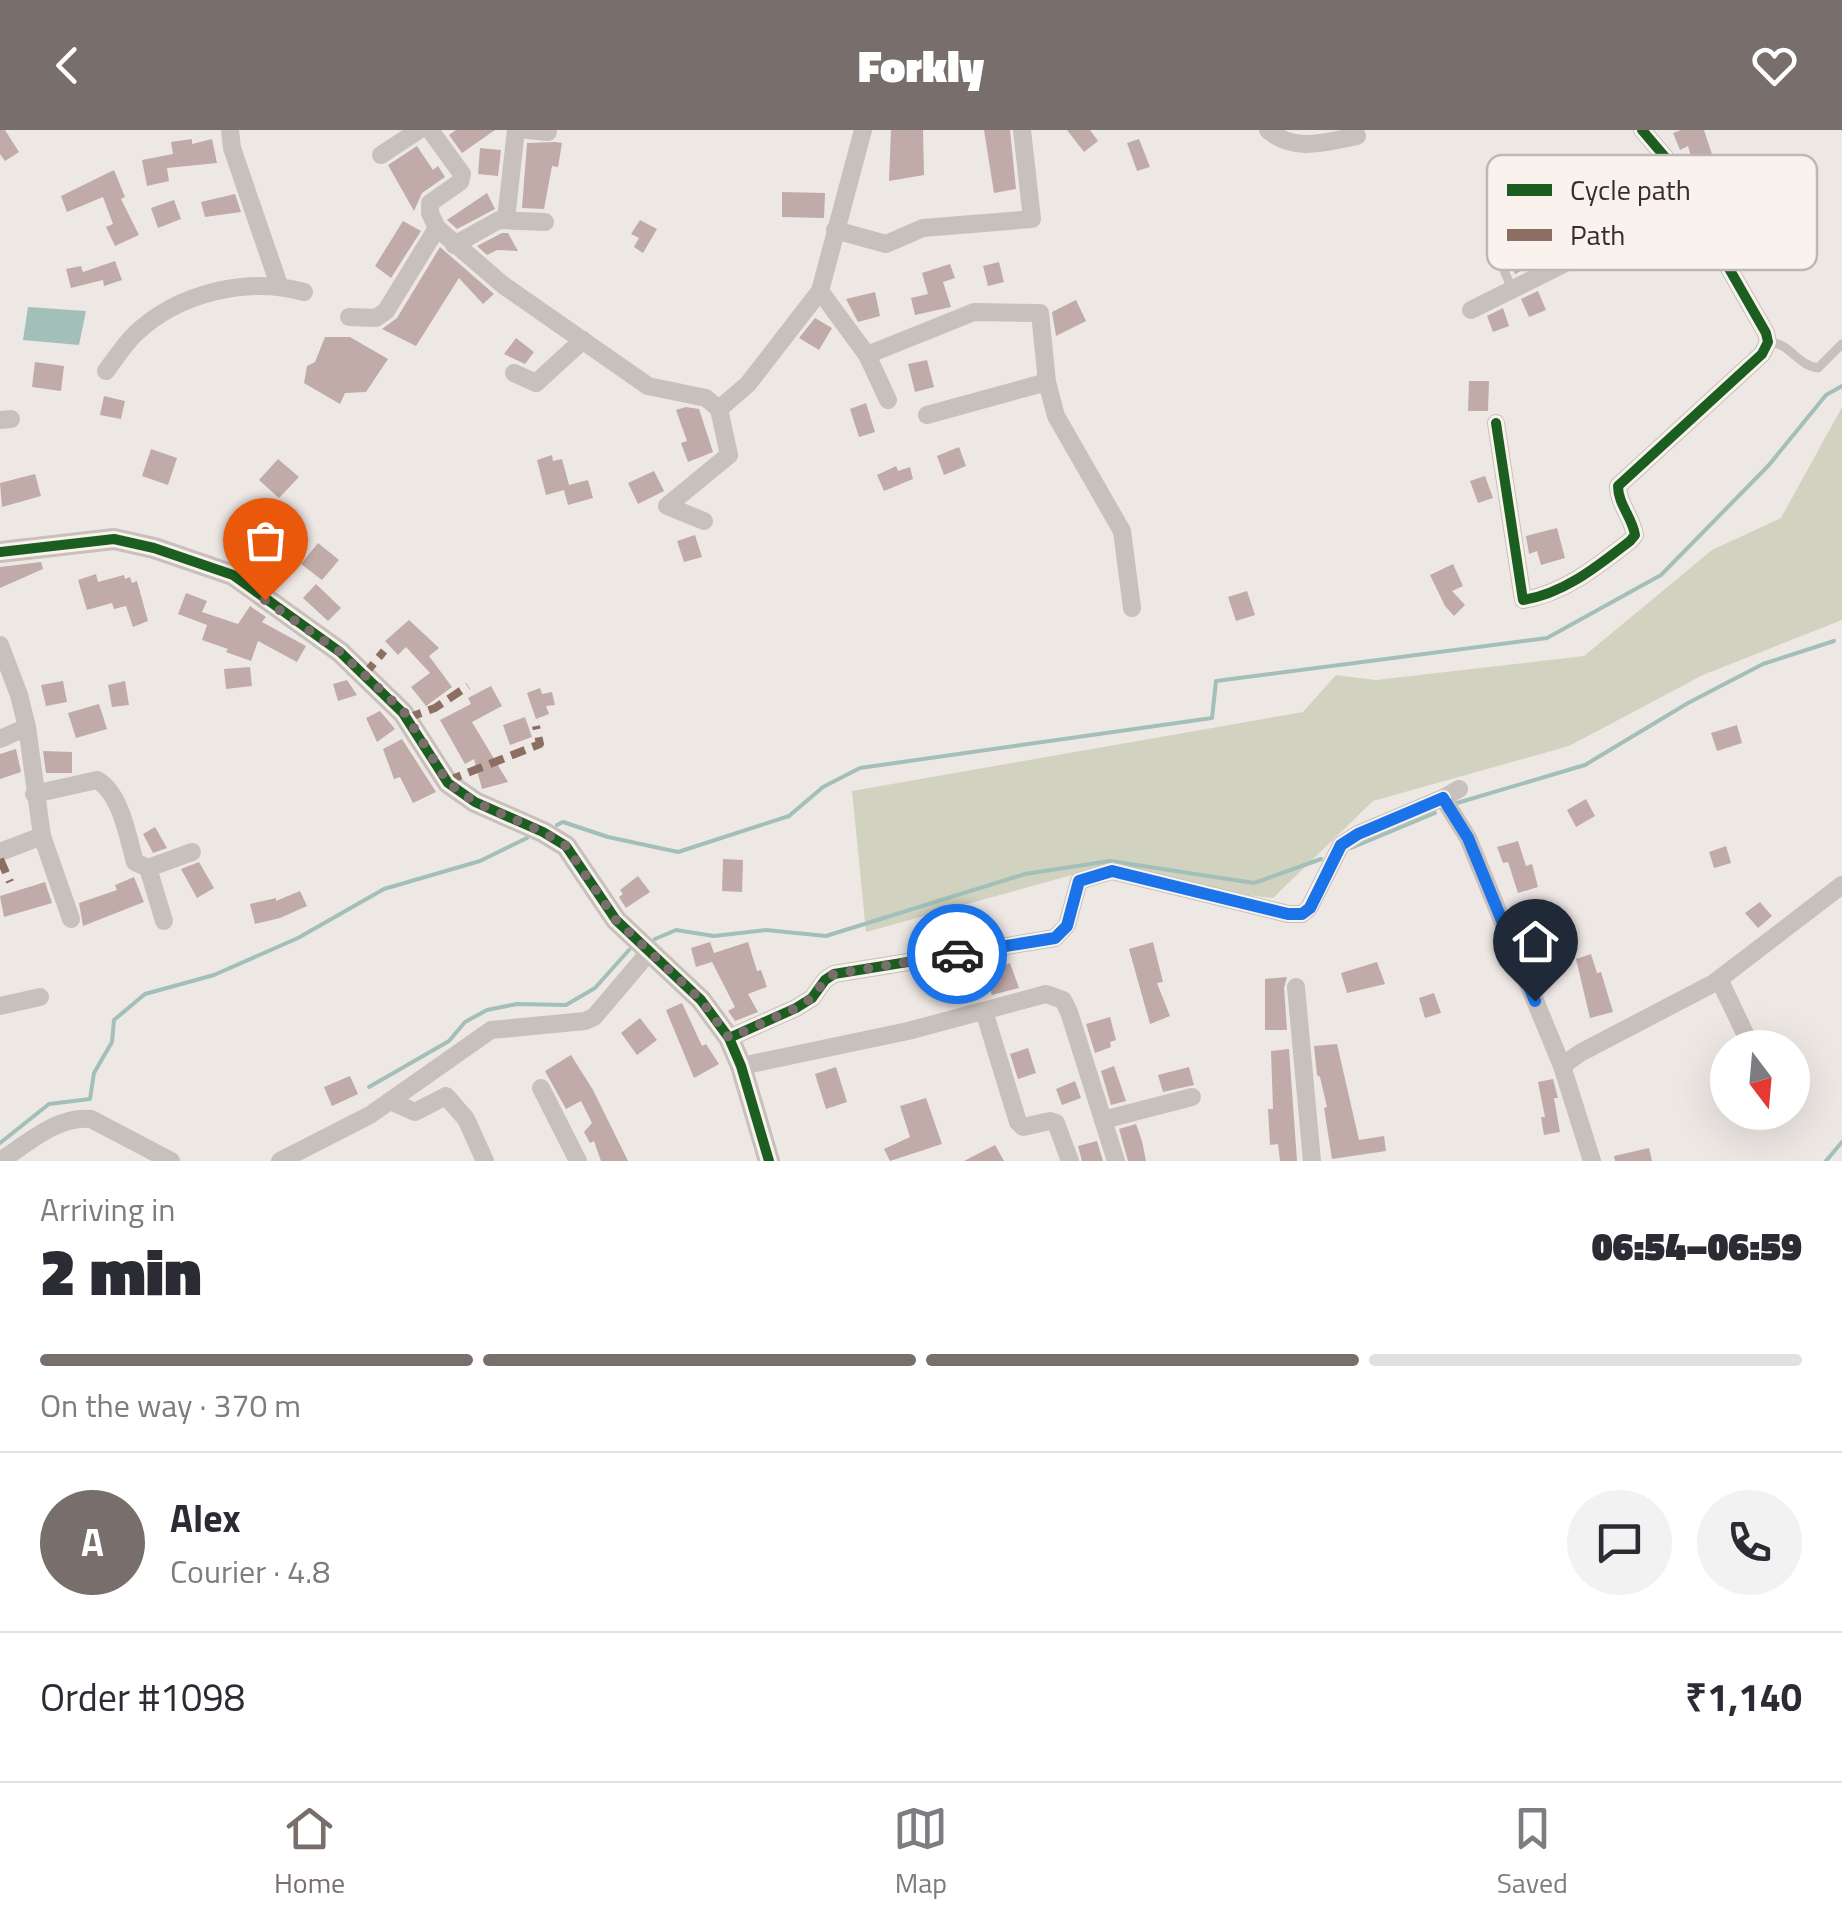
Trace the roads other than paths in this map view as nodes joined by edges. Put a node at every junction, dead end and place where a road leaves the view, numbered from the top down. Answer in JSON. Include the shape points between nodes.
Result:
{"nodes":[{"id":1,"x":230,"y":130,"type":"edge"},
{"id":2,"x":418,"y":130,"type":"edge"},
{"id":3,"x":430,"y":130,"type":"edge"},
{"id":4,"x":516,"y":130,"type":"edge"},
{"id":5,"x":527,"y":130,"type":"edge"},
{"id":6,"x":862,"y":130,"type":"edge"},
{"id":7,"x":1022,"y":130,"type":"edge"},
{"id":8,"x":1268,"y":130,"type":"edge"},
{"id":9,"x":1642,"y":130,"type":"edge"},
{"id":10,"x":548,"y":132,"type":"edge"},
{"id":11,"x":1358,"y":136,"type":"dead end"},
{"id":12,"x":381,"y":155,"type":"dead end"},
{"id":13,"x":1662,"y":155,"type":"edge"},
{"id":14,"x":506,"y":219,"type":"junction"},
{"id":15,"x":545,"y":222,"type":"dead end"},
{"id":16,"x":438,"y":228,"type":"junction"},
{"id":17,"x":835,"y":230,"type":"junction"},
{"id":18,"x":454,"y":245,"type":"junction"},
{"id":19,"x":1504,"y":270,"type":"edge"},
{"id":20,"x":1552,"y":270,"type":"edge"},
{"id":21,"x":1729,"y":270,"type":"edge"},
{"id":22,"x":279,"y":285,"type":"junction"},
{"id":23,"x":1512,"y":289,"type":"junction"},
{"id":24,"x":820,"y":290,"type":"junction"},
{"id":25,"x":304,"y":292,"type":"dead end"},
{"id":26,"x":1471,"y":310,"type":"dead end"},
{"id":27,"x":349,"y":318,"type":"dead end"},
{"id":28,"x":582,"y":340,"type":"junction"},
{"id":29,"x":1768,"y":342,"type":"junction"},
{"id":30,"x":1842,"y":344,"type":"edge"},
{"id":31,"x":867,"y":355,"type":"junction"},
{"id":32,"x":106,"y":371,"type":"dead end"},
{"id":33,"x":514,"y":373,"type":"dead end"},
{"id":34,"x":1047,"y":382,"type":"junction"},
{"id":35,"x":888,"y":400,"type":"dead end"},
{"id":36,"x":719,"y":409,"type":"junction"},
{"id":37,"x":927,"y":415,"type":"dead end"},
{"id":38,"x":1496,"y":422,"type":"dead end"},
{"id":39,"x":704,"y":521,"type":"dead end"},
{"id":40,"x":0,"y":552,"type":"edge"},
{"id":41,"x":1132,"y":608,"type":"dead end"},
{"id":42,"x":0,"y":646,"type":"edge"},
{"id":43,"x":26,"y":727,"type":"junction"},
{"id":44,"x":0,"y":739,"type":"edge"},
{"id":45,"x":34,"y":794,"type":"junction"},
{"id":46,"x":42,"y":836,"type":"junction"},
{"id":47,"x":0,"y":852,"type":"edge"},
{"id":48,"x":192,"y":852,"type":"dead end"},
{"id":49,"x":148,"y":868,"type":"junction"},
{"id":50,"x":1842,"y":884,"type":"edge"},
{"id":51,"x":71,"y":919,"type":"dead end"},
{"id":52,"x":164,"y":921,"type":"dead end"},
{"id":53,"x":650,"y":952,"type":"junction"},
{"id":54,"x":1719,"y":978,"type":"junction"},
{"id":55,"x":1296,"y":987,"type":"dead end"},
{"id":56,"x":40,"y":997,"type":"dead end"},
{"id":57,"x":0,"y":1006,"type":"edge"},
{"id":58,"x":984,"y":1010,"type":"junction"},
{"id":59,"x":1743,"y":1030,"type":"edge"},
{"id":60,"x":729,"y":1038,"type":"junction"},
{"id":61,"x":741,"y":1066,"type":"junction"},
{"id":62,"x":1562,"y":1066,"type":"junction"},
{"id":63,"x":541,"y":1088,"type":"dead end"},
{"id":64,"x":1192,"y":1096,"type":"dead end"},
{"id":65,"x":390,"y":1101,"type":"junction"},
{"id":66,"x":1103,"y":1120,"type":"junction"},
{"id":67,"x":0,"y":1161,"type":"edge"},
{"id":68,"x":171,"y":1161,"type":"edge"},
{"id":69,"x":280,"y":1161,"type":"edge"},
{"id":70,"x":485,"y":1161,"type":"edge"},
{"id":71,"x":578,"y":1161,"type":"edge"},
{"id":72,"x":770,"y":1161,"type":"edge"},
{"id":73,"x":1070,"y":1161,"type":"edge"},
{"id":74,"x":1116,"y":1161,"type":"edge"},
{"id":75,"x":1312,"y":1161,"type":"edge"},
{"id":76,"x":1592,"y":1161,"type":"edge"}],
"edges":[{"from":1,"to":22,"type":"street"},
{"from":2,"to":12,"type":"street"},
{"from":3,"to":16,"type":"street","via":[[462,174],[430,203]]},
{"from":4,"to":14,"type":"street"},
{"from":5,"to":10,"type":"street"},
{"from":6,"to":17,"type":"street"},
{"from":7,"to":17,"type":"street","via":[[1032,219],[923,228],[886,244]]},
{"from":8,"to":11,"type":"street","via":[[1286,143]]},
{"from":9,"to":13,"type":"street"},
{"from":14,"to":15,"type":"street"},
{"from":14,"to":18,"type":"street"},
{"from":16,"to":18,"type":"street"},
{"from":16,"to":27,"type":"street","via":[[386,310],[376,318]]},
{"from":17,"to":24,"type":"street"},
{"from":18,"to":28,"type":"street"},
{"from":19,"to":23,"type":"lane"},
{"from":20,"to":23,"type":"street"},
{"from":21,"to":29,"type":"street"},
{"from":22,"to":25,"type":"street"},
{"from":22,"to":32,"type":"street","via":[[211,293],[174,306],[132,336]]},
{"from":23,"to":26,"type":"street"},
{"from":24,"to":31,"type":"street"},
{"from":24,"to":36,"type":"street","via":[[748,384]]},
{"from":28,"to":33,"type":"street","via":[[536,383]]},
{"from":28,"to":36,"type":"street","via":[[648,386],[706,398]]},
{"from":29,"to":30,"type":"lane","via":[[1818,368]]},
{"from":29,"to":38,"type":"street","via":[[1618,486],[1635,535],[1588,573],[1524,600]]},
{"from":31,"to":34,"type":"street","via":[[974,312],[1040,313]]},
{"from":31,"to":35,"type":"street"},
{"from":34,"to":37,"type":"street"},
{"from":34,"to":41,"type":"street","via":[[1056,416],[1122,531]]},
{"from":36,"to":39,"type":"street","via":[[728,455],[666,506]]},
{"from":40,"to":53,"type":"street","via":[[114,539],[233,575],[340,652],[404,712],[448,783],[566,846],[616,920]]},
{"from":42,"to":43,"type":"street"},
{"from":43,"to":44,"type":"street"},
{"from":43,"to":45,"type":"street"},
{"from":45,"to":46,"type":"street"},
{"from":45,"to":49,"type":"street","via":[[103,783],[135,862]]},
{"from":46,"to":47,"type":"street"},
{"from":46,"to":51,"type":"street"},
{"from":48,"to":49,"type":"street"},
{"from":49,"to":52,"type":"street"},
{"from":50,"to":54,"type":"street"},
{"from":53,"to":60,"type":"street","via":[[701,1000]]},
{"from":53,"to":65,"type":"street","via":[[594,1017],[490,1030]]},
{"from":54,"to":59,"type":"street"},
{"from":54,"to":62,"type":"street"},
{"from":55,"to":75,"type":"street"},
{"from":56,"to":57,"type":"street"},
{"from":58,"to":61,"type":"street"},
{"from":58,"to":66,"type":"street","via":[[1046,994],[1063,1000]]},
{"from":58,"to":73,"type":"street","via":[[1018,1122],[1056,1124]]},
{"from":60,"to":61,"type":"street"},
{"from":60,"to":62,"type":"street","via":[[796,1008],[834,974],[1055,938],[1067,926],[1079,881],[1096,874],[1112,871],[1302,914],[1341,845],[1451,794]]},
{"from":61,"to":72,"type":"street"},
{"from":62,"to":76,"type":"street"},
{"from":63,"to":71,"type":"street"},
{"from":64,"to":66,"type":"street"},
{"from":65,"to":69,"type":"street"},
{"from":65,"to":70,"type":"street","via":[[415,1112],[446,1096],[466,1119]]},
{"from":66,"to":74,"type":"street"},
{"from":67,"to":68,"type":"street","via":[[76,1118]]}]}
